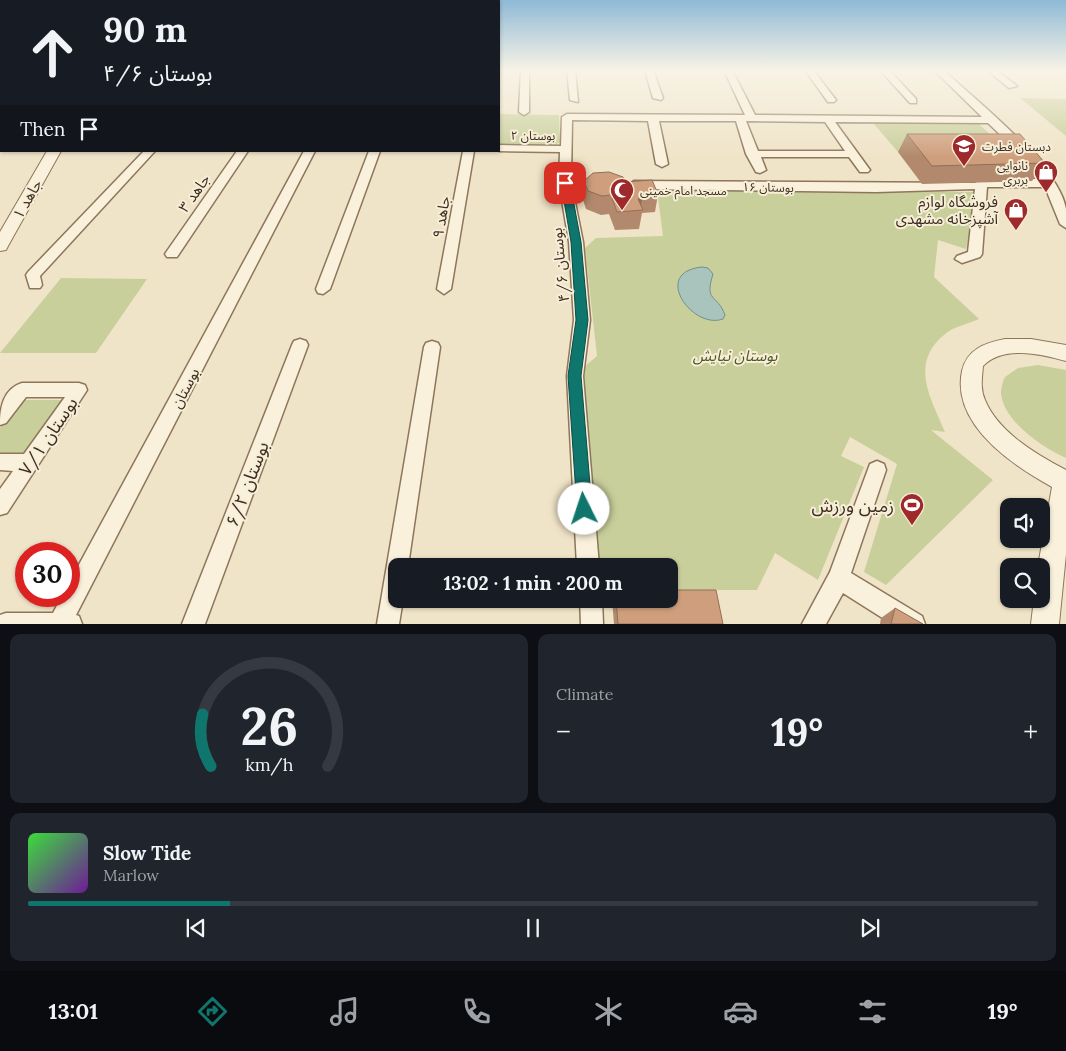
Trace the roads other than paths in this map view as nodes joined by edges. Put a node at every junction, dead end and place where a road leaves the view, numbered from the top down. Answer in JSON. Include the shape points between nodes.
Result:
{"nodes":[{"id":1,"x":525,"y":99,"type":"edge"},
{"id":2,"x":738,"y":99,"type":"edge"},
{"id":3,"x":970,"y":99,"type":"edge"},
{"id":4,"x":524,"y":112,"type":"dead end"},
{"id":5,"x":653,"y":118,"type":"junction"},
{"id":6,"x":745,"y":118,"type":"junction"},
{"id":7,"x":828,"y":119,"type":"junction"},
{"id":8,"x":993,"y":120,"type":"junction"},
{"id":9,"x":500,"y":148,"type":"edge"},
{"id":10,"x":567,"y":149,"type":"junction"},
{"id":11,"x":53,"y":152,"type":"edge"},
{"id":12,"x":149,"y":152,"type":"edge"},
{"id":13,"x":242,"y":152,"type":"edge"},
{"id":14,"x":309,"y":152,"type":"edge"},
{"id":15,"x":375,"y":152,"type":"edge"},
{"id":16,"x":469,"y":152,"type":"edge"},
{"id":17,"x":752,"y":154,"type":"junction"},
{"id":18,"x":853,"y":154,"type":"junction"},
{"id":19,"x":662,"y":164,"type":"dead end"},
{"id":20,"x":760,"y":170,"type":"dead end"},
{"id":21,"x":864,"y":170,"type":"dead end"},
{"id":22,"x":565,"y":183,"type":"junction"},
{"id":23,"x":1050,"y":183,"type":"junction"},
{"id":24,"x":976,"y":184,"type":"junction"},
{"id":25,"x":1066,"y":224,"type":"edge"},
{"id":26,"x":0,"y":246,"type":"edge"},
{"id":27,"x":172,"y":254,"type":"dead end"},
{"id":28,"x":962,"y":259,"type":"dead end"},
{"id":29,"x":35,"y":285,"type":"dead end"},
{"id":30,"x":323,"y":289,"type":"dead end"},
{"id":31,"x":444,"y":289,"type":"dead end"},
{"id":32,"x":300,"y":345,"type":"dead end"},
{"id":33,"x":432,"y":347,"type":"dead end"},
{"id":34,"x":1066,"y":353,"type":"edge"},
{"id":35,"x":0,"y":418,"type":"edge"},
{"id":36,"x":0,"y":462,"type":"edge"},
{"id":37,"x":30,"y":463,"type":"junction"},
{"id":38,"x":877,"y":470,"type":"dead end"},
{"id":39,"x":1066,"y":482,"type":"edge"},
{"id":40,"x":0,"y":506,"type":"edge"},
{"id":41,"x":399,"y":558,"type":"edge"},
{"id":42,"x":587,"y":558,"type":"edge"},
{"id":43,"x":839,"y":578,"type":"junction"},
{"id":44,"x":391,"y":608,"type":"edge"},
{"id":45,"x":591,"y":608,"type":"edge"},
{"id":46,"x":59,"y":623,"type":"edge"},
{"id":47,"x":6,"y":624,"type":"edge"},
{"id":48,"x":71,"y":624,"type":"edge"},
{"id":49,"x":193,"y":624,"type":"edge"},
{"id":50,"x":388,"y":624,"type":"edge"},
{"id":51,"x":592,"y":624,"type":"edge"},
{"id":52,"x":812,"y":624,"type":"edge"},
{"id":53,"x":914,"y":624,"type":"edge"},
{"id":54,"x":1045,"y":624,"type":"edge"}],
"edges":[{"from":1,"to":4,"type":"street"},
{"from":2,"to":6,"type":"street"},
{"from":3,"to":8,"type":"street"},
{"from":5,"to":6,"type":"street"},
{"from":5,"to":10,"type":"street","name":"بوستان ۴/۶","via":[[566,117]]},
{"from":5,"to":19,"type":"street"},
{"from":6,"to":7,"type":"street"},
{"from":6,"to":17,"type":"street"},
{"from":7,"to":8,"type":"street"},
{"from":7,"to":18,"type":"street"},
{"from":8,"to":23,"type":"street","via":[[1037,164]]},
{"from":9,"to":10,"type":"street","name":"بوستان ۲"},
{"from":10,"to":22,"type":"street","name":"بوستان ۴/۶"},
{"from":11,"to":26,"type":"street","name":"جاهد ۱"},
{"from":12,"to":29,"type":"street","via":[[33,275]]},
{"from":13,"to":27,"type":"street","name":"جاهد ۳"},
{"from":14,"to":46,"type":"street","name":"بوستان"},
{"from":15,"to":30,"type":"street"},
{"from":16,"to":31,"type":"street","name":"جاهد ۹"},
{"from":17,"to":18,"type":"street"},
{"from":17,"to":20,"type":"street"},
{"from":18,"to":21,"type":"street"},
{"from":22,"to":24,"type":"street","name":"بوستان ۱۶","via":[[866,188]]},
{"from":22,"to":42,"type":"street","name":"بوستان ۴/۶","via":[[576,242],[582,320],[575,376]]},
{"from":23,"to":24,"type":"street","name":"بوستان ۱۶"},
{"from":23,"to":25,"type":"street"},
{"from":24,"to":28,"type":"street","via":[[975,254]]},
{"from":32,"to":49,"type":"street","name":"بوستان ۶/۲"},
{"from":33,"to":41,"type":"street"},
{"from":34,"to":39,"type":"street","via":[[1024,345],[994,348],[975,361],[969,382],[978,409],[1003,440],[1041,469]]},
{"from":35,"to":37,"type":"street","name":"بوستان ۷/۱","via":[[22,390],[79,390]]},
{"from":36,"to":37,"type":"street"},
{"from":37,"to":40,"type":"street","name":"بوستان ۷/۱"},
{"from":38,"to":43,"type":"street"},
{"from":39,"to":54,"type":"street","via":[[1055,535]]},
{"from":43,"to":52,"type":"street"},
{"from":43,"to":53,"type":"street"},
{"from":44,"to":50,"type":"street"},
{"from":45,"to":51,"type":"street"},
{"from":46,"to":47,"type":"street"},
{"from":46,"to":48,"type":"street"}]}
